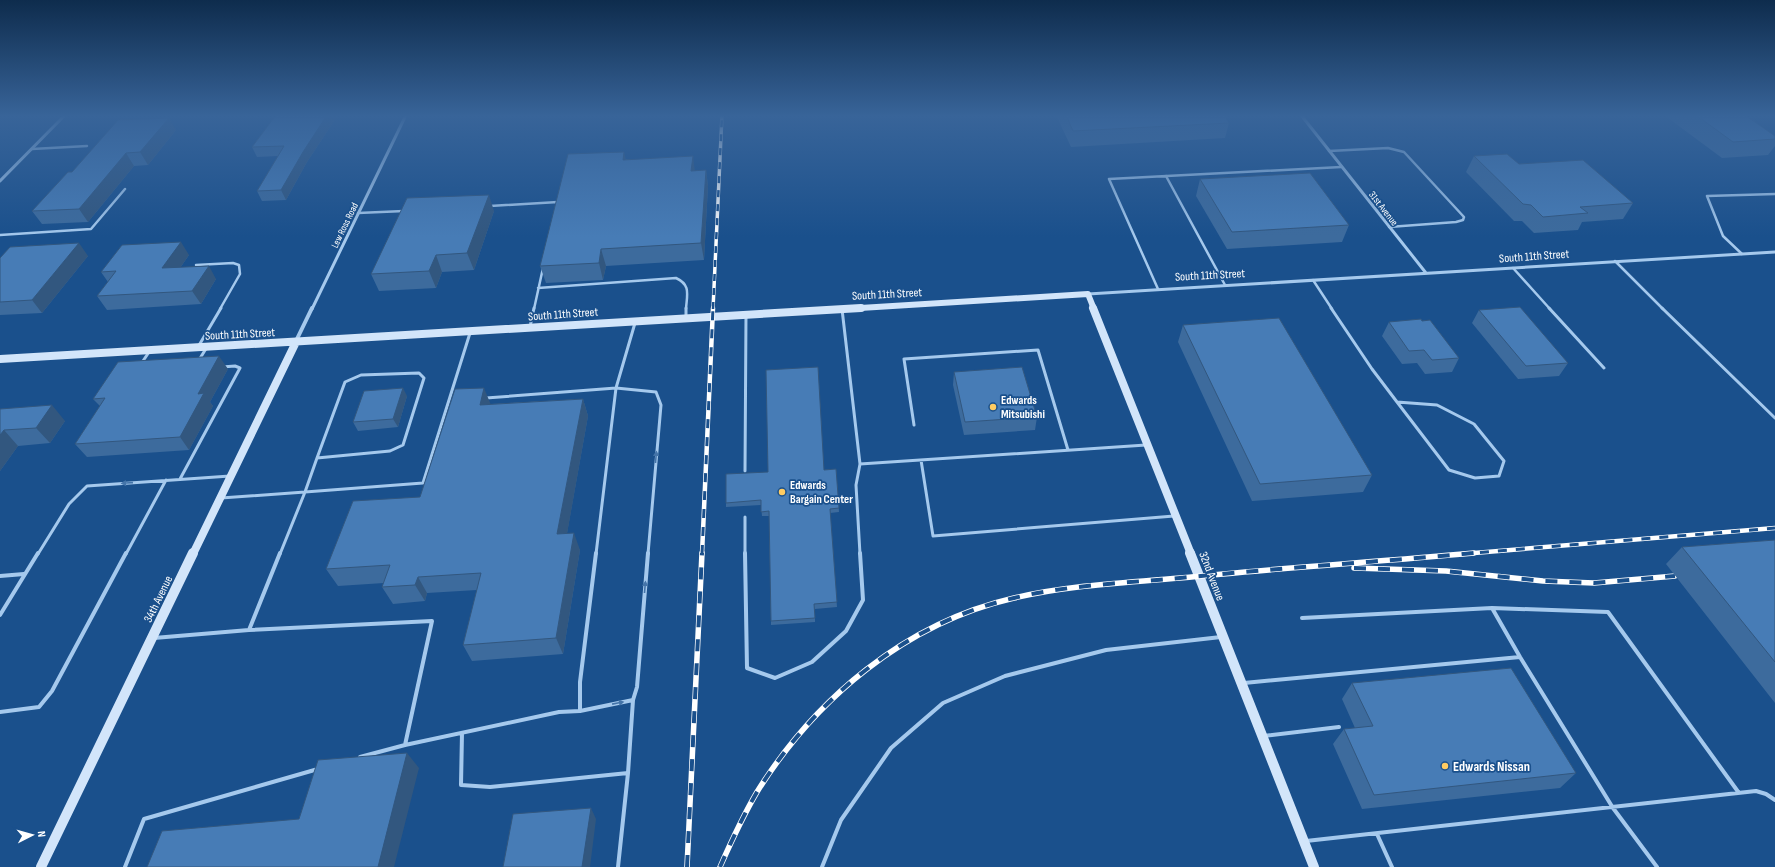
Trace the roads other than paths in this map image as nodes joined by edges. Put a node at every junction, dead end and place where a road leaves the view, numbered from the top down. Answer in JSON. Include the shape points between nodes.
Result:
{"nodes":[{"id":1,"x":26,"y":155,"type":"edge"},
{"id":2,"x":386,"y":155,"type":"edge"},
{"id":3,"x":1333,"y":155,"type":"edge"},
{"id":4,"x":1407,"y":155,"type":"edge"},
{"id":5,"x":1342,"y":167,"type":"junction"},
{"id":6,"x":1166,"y":176,"type":"junction"},
{"id":7,"x":0,"y":181,"type":"edge"},
{"id":8,"x":125,"y":188,"type":"dead end"},
{"id":9,"x":1775,"y":194,"type":"edge"},
{"id":10,"x":489,"y":206,"type":"edge"},
{"id":11,"x":556,"y":209,"type":"edge"},
{"id":12,"x":406,"y":211,"type":"edge"},
{"id":13,"x":358,"y":213,"type":"junction"},
{"id":14,"x":1389,"y":227,"type":"junction"},
{"id":15,"x":0,"y":235,"type":"edge"},
{"id":16,"x":1775,"y":252,"type":"edge"},
{"id":17,"x":1742,"y":254,"type":"junction"},
{"id":18,"x":1615,"y":262,"type":"junction"},
{"id":19,"x":196,"y":265,"type":"edge"},
{"id":20,"x":543,"y":266,"type":"edge"},
{"id":21,"x":1513,"y":268,"type":"junction"},
{"id":22,"x":1426,"y":273,"type":"junction"},
{"id":23,"x":1313,"y":280,"type":"junction"},
{"id":24,"x":1225,"y":285,"type":"junction"},
{"id":25,"x":538,"y":288,"type":"junction"},
{"id":26,"x":1158,"y":289,"type":"junction"},
{"id":27,"x":1088,"y":294,"type":"junction"},
{"id":28,"x":842,"y":308,"type":"junction"},
{"id":29,"x":746,"y":314,"type":"junction"},
{"id":30,"x":686,"y":318,"type":"junction"},
{"id":31,"x":636,"y":321,"type":"junction"},
{"id":32,"x":530,"y":327,"type":"junction"},
{"id":33,"x":471,"y":331,"type":"junction"},
{"id":34,"x":296,"y":342,"type":"junction"},
{"id":35,"x":198,"y":347,"type":"junction"},
{"id":36,"x":207,"y":347,"type":"junction"},
{"id":37,"x":150,"y":350,"type":"junction"},
{"id":38,"x":0,"y":359,"type":"edge"},
{"id":39,"x":197,"y":363,"type":"edge"},
{"id":40,"x":215,"y":367,"type":"edge"},
{"id":41,"x":139,"y":368,"type":"edge"},
{"id":42,"x":1604,"y":368,"type":"dead end"},
{"id":43,"x":616,"y":388,"type":"junction"},
{"id":44,"x":481,"y":399,"type":"edge"},
{"id":45,"x":449,"y":401,"type":"junction"},
{"id":46,"x":457,"y":401,"type":"edge"},
{"id":47,"x":1397,"y":402,"type":"junction"},
{"id":48,"x":1775,"y":418,"type":"edge"},
{"id":49,"x":914,"y":425,"type":"dead end"},
{"id":50,"x":1148,"y":445,"type":"junction"},
{"id":51,"x":1068,"y":450,"type":"junction"},
{"id":52,"x":317,"y":458,"type":"junction"},
{"id":53,"x":921,"y":460,"type":"junction"},
{"id":54,"x":860,"y":464,"type":"junction"},
{"id":55,"x":745,"y":471,"type":"dead end"},
{"id":56,"x":230,"y":476,"type":"junction"},
{"id":57,"x":180,"y":479,"type":"junction"},
{"id":58,"x":166,"y":480,"type":"junction"},
{"id":59,"x":305,"y":492,"type":"junction"},
{"id":60,"x":220,"y":498,"type":"junction"},
{"id":61,"x":1176,"y":516,"type":"junction"},
{"id":62,"x":745,"y":517,"type":"dead end"},
{"id":63,"x":24,"y":574,"type":"junction"},
{"id":64,"x":0,"y":576,"type":"edge"},
{"id":65,"x":1492,"y":608,"type":"junction"},
{"id":66,"x":0,"y":615,"type":"edge"},
{"id":67,"x":1302,"y":618,"type":"dead end"},
{"id":68,"x":249,"y":630,"type":"junction"},
{"id":69,"x":1224,"y":637,"type":"junction"},
{"id":70,"x":152,"y":639,"type":"junction"},
{"id":71,"x":1520,"y":657,"type":"junction"},
{"id":72,"x":1242,"y":683,"type":"junction"},
{"id":73,"x":633,"y":700,"type":"junction"},
{"id":74,"x":580,"y":711,"type":"junction"},
{"id":75,"x":0,"y":712,"type":"edge"},
{"id":76,"x":1339,"y":727,"type":"dead end"},
{"id":77,"x":462,"y":733,"type":"junction"},
{"id":78,"x":1263,"y":736,"type":"junction"},
{"id":79,"x":405,"y":744,"type":"junction"},
{"id":80,"x":359,"y":758,"type":"edge"},
{"id":81,"x":320,"y":769,"type":"edge"},
{"id":82,"x":628,"y":773,"type":"junction"},
{"id":83,"x":1739,"y":793,"type":"junction"},
{"id":84,"x":1775,"y":800,"type":"edge"},
{"id":85,"x":1613,"y":808,"type":"junction"},
{"id":86,"x":1377,"y":834,"type":"junction"},
{"id":87,"x":1304,"y":841,"type":"junction"},
{"id":88,"x":41,"y":867,"type":"edge"},
{"id":89,"x":125,"y":867,"type":"edge"},
{"id":90,"x":618,"y":867,"type":"edge"},
{"id":91,"x":822,"y":867,"type":"edge"},
{"id":92,"x":1314,"y":867,"type":"edge"},
{"id":93,"x":1392,"y":867,"type":"edge"},
{"id":94,"x":1657,"y":867,"type":"edge"}],
"edges":[{"from":1,"to":7,"type":"street"},
{"from":2,"to":13,"type":"street","name":"Lew Ross Road"},
{"from":3,"to":5,"type":"street","name":"31st Avenue"},
{"from":4,"to":14,"type":"lane","via":[[1464,217],[1463,220],[1456,222]]},
{"from":5,"to":6,"type":"lane"},
{"from":5,"to":14,"type":"street","name":"31st Avenue"},
{"from":6,"to":24,"type":"lane"},
{"from":6,"to":26,"type":"lane","via":[[1108,179]]},
{"from":8,"to":15,"type":"lane","via":[[91,229]]},
{"from":9,"to":17,"type":"lane","via":[[1707,196],[1723,236]]},
{"from":10,"to":11,"type":"lane","via":[[558,202]]},
{"from":12,"to":13,"type":"lane"},
{"from":13,"to":34,"type":"street","name":"Lew Ross Road"},
{"from":14,"to":22,"type":"street","name":"31st Avenue"},
{"from":16,"to":17,"type":"street","name":"South 11th Street"},
{"from":17,"to":18,"type":"street","name":"South 11th Street"},
{"from":18,"to":21,"type":"street","name":"South 11th Street"},
{"from":18,"to":48,"type":"lane"},
{"from":19,"to":35,"type":"lane","via":[[233,263],[239,265],[240,274]]},
{"from":20,"to":25,"type":"lane"},
{"from":21,"to":22,"type":"street","name":"South 11th Street"},
{"from":21,"to":42,"type":"lane"},
{"from":22,"to":23,"type":"street","name":"South 11th Street"},
{"from":23,"to":24,"type":"street","name":"South 11th Street"},
{"from":23,"to":47,"type":"lane"},
{"from":24,"to":26,"type":"street","name":"South 11th Street"},
{"from":25,"to":30,"type":"lane","via":[[676,278],[687,287]]},
{"from":25,"to":32,"type":"lane"},
{"from":26,"to":27,"type":"street","name":"South 11th Street"},
{"from":27,"to":28,"type":"street","name":"South 11th Street"},
{"from":27,"to":50,"type":"street","name":"32nd Avenue"},
{"from":28,"to":29,"type":"street","name":"South 11th Street"},
{"from":28,"to":54,"type":"lane"},
{"from":29,"to":30,"type":"street","name":"South 11th Street"},
{"from":29,"to":55,"type":"lane"},
{"from":30,"to":31,"type":"street","name":"South 11th Street"},
{"from":31,"to":32,"type":"street","name":"South 11th Street"},
{"from":31,"to":43,"type":"lane"},
{"from":32,"to":33,"type":"street","name":"South 11th Street"},
{"from":33,"to":34,"type":"street","name":"South 11th Street"},
{"from":33,"to":45,"type":"lane"},
{"from":34,"to":36,"type":"street","name":"South 11th Street"},
{"from":34,"to":56,"type":"street","name":"34th Avenue"},
{"from":35,"to":36,"type":"street","name":"South 11th Street"},
{"from":35,"to":37,"type":"street","name":"South 11th Street"},
{"from":36,"to":39,"type":"lane"},
{"from":37,"to":38,"type":"street","name":"South 11th Street"},
{"from":37,"to":41,"type":"lane"},
{"from":40,"to":57,"type":"lane","via":[[240,368]]},
{"from":43,"to":44,"type":"lane"},
{"from":73,"to":43,"type":"lane","one_way":true,"via":[[637,687],[661,405],[656,392]]},
{"from":43,"to":74,"type":"lane","via":[[580,682]]},
{"from":45,"to":46,"type":"lane"},
{"from":45,"to":59,"type":"lane","via":[[423,483]]},
{"from":47,"to":47,"type":"lane","via":[[1449,470],[1475,478],[1499,476],[1504,461],[1474,424],[1436,405]]},
{"from":49,"to":51,"type":"lane","via":[[904,359],[1038,350]]},
{"from":50,"to":51,"type":"lane"},
{"from":50,"to":61,"type":"street","name":"32nd Avenue"},
{"from":51,"to":53,"type":"lane"},
{"from":52,"to":52,"type":"lane","via":[[345,382],[361,375],[419,373],[424,378],[403,445],[390,451]]},
{"from":52,"to":59,"type":"lane"},
{"from":53,"to":54,"type":"lane"},
{"from":53,"to":61,"type":"lane","via":[[933,536]]},
{"from":54,"to":62,"type":"lane","via":[[856,485],[863,600],[846,632],[812,662],[775,678],[747,668]]},
{"from":56,"to":57,"type":"lane"},
{"from":56,"to":60,"type":"street","name":"34th Avenue"},
{"from":57,"to":58,"type":"lane"},
{"from":58,"to":63,"type":"lane","one_way":true,"via":[[87,486],[69,504]]},
{"from":58,"to":75,"type":"lane","via":[[52,691],[39,707]]},
{"from":59,"to":60,"type":"lane"},
{"from":59,"to":68,"type":"lane"},
{"from":60,"to":70,"type":"street","name":"34th Avenue"},
{"from":61,"to":69,"type":"street","name":"32nd Avenue"},
{"from":63,"to":64,"type":"lane"},
{"from":63,"to":66,"type":"lane"},
{"from":65,"to":67,"type":"lane"},
{"from":65,"to":71,"type":"lane"},
{"from":65,"to":83,"type":"lane","via":[[1608,612]]},
{"from":68,"to":70,"type":"lane"},
{"from":68,"to":79,"type":"lane","via":[[432,621]]},
{"from":69,"to":72,"type":"street","name":"32nd Avenue"},
{"from":69,"to":91,"type":"lane","via":[[1106,650],[1005,676],[943,703],[891,748],[841,820]]},
{"from":70,"to":88,"type":"street","name":"34th Avenue"},
{"from":71,"to":72,"type":"lane"},
{"from":71,"to":85,"type":"lane"},
{"from":72,"to":78,"type":"street","name":"32nd Avenue"},
{"from":74,"to":73,"type":"lane","one_way":true},
{"from":73,"to":82,"type":"lane"},
{"from":74,"to":77,"type":"lane","via":[[559,712]]},
{"from":76,"to":78,"type":"lane"},
{"from":77,"to":79,"type":"lane"},
{"from":77,"to":82,"type":"lane","via":[[461,785],[490,786]]},
{"from":78,"to":87,"type":"street","name":"32nd Avenue"},
{"from":79,"to":80,"type":"lane"},
{"from":81,"to":89,"type":"lane","via":[[144,820]]},
{"from":82,"to":90,"type":"lane"},
{"from":83,"to":84,"type":"lane","via":[[1756,791]]},
{"from":83,"to":85,"type":"lane"},
{"from":85,"to":86,"type":"lane"},
{"from":85,"to":94,"type":"lane"},
{"from":86,"to":87,"type":"lane"},
{"from":86,"to":93,"type":"lane"},
{"from":87,"to":92,"type":"street","name":"32nd Avenue"}]}
